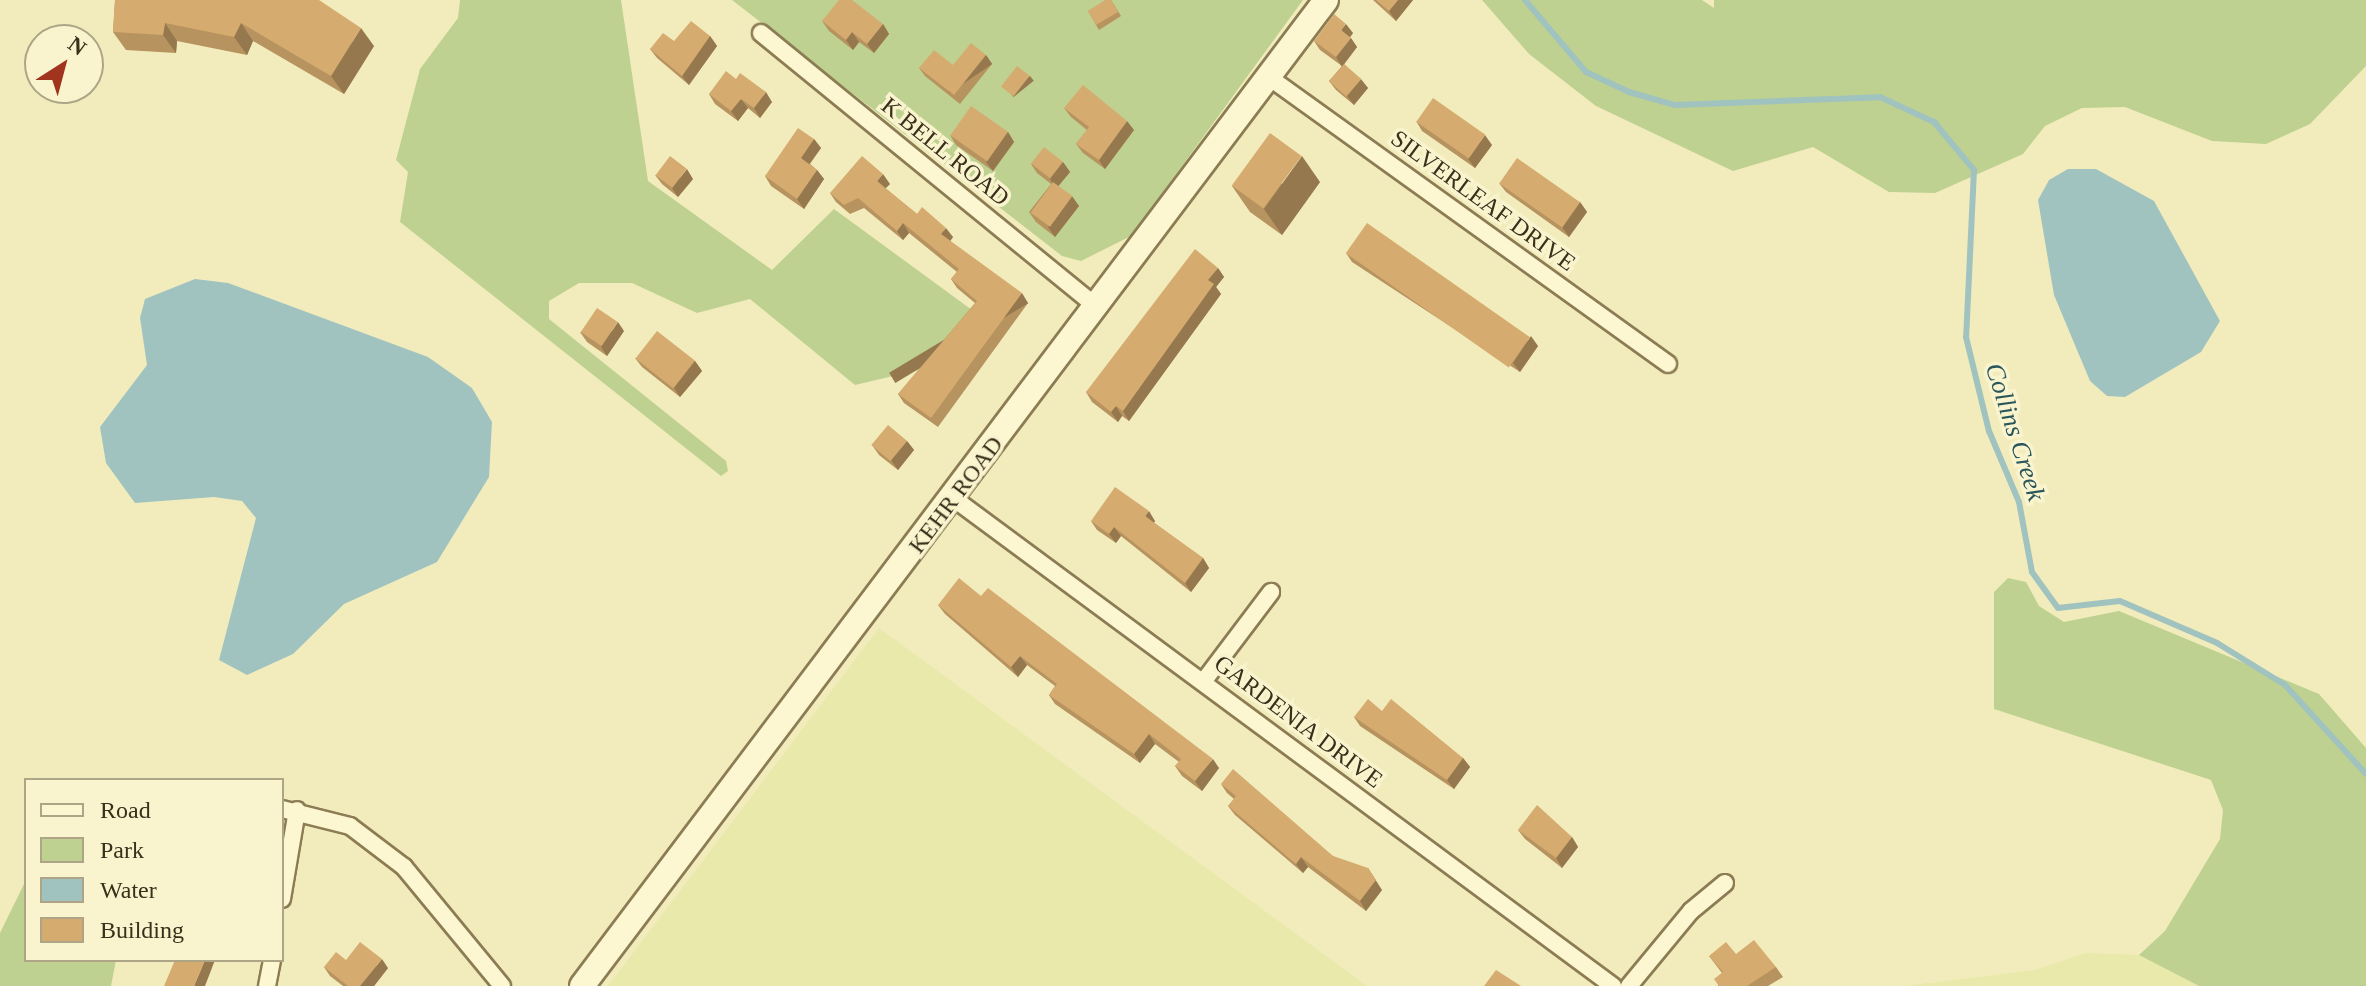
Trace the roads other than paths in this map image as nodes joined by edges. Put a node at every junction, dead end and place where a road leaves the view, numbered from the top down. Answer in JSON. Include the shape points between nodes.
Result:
{"nodes":[{"id":1,"x":1326,"y":0,"type":"edge"},
{"id":2,"x":761,"y":33,"type":"dead end"},
{"id":3,"x":1270,"y":78,"type":"junction"},
{"id":4,"x":1098,"y":308,"type":"junction"},
{"id":5,"x":1668,"y":364,"type":"dead end"},
{"id":6,"x":953,"y":498,"type":"junction"},
{"id":7,"x":1271,"y":592,"type":"dead end"},
{"id":8,"x":1203,"y":682,"type":"junction"},
{"id":9,"x":290,"y":809,"type":"edge"},
{"id":10,"x":284,"y":876,"type":"edge"},
{"id":11,"x":1725,"y":883,"type":"dead end"},
{"id":12,"x":272,"y":962,"type":"edge"},
{"id":13,"x":267,"y":986,"type":"edge"},
{"id":14,"x":502,"y":986,"type":"edge"},
{"id":15,"x":582,"y":986,"type":"edge"},
{"id":16,"x":1613,"y":986,"type":"edge"},
{"id":17,"x":1629,"y":986,"type":"edge"}],
"edges":[{"from":1,"to":3,"type":"street","name":"KEHR ROAD"},
{"from":2,"to":4,"type":"street","name":"K BELL ROAD"},
{"from":3,"to":4,"type":"street","name":"KEHR ROAD"},
{"from":3,"to":5,"type":"street","name":"SILVERLEAF DRIVE"},
{"from":4,"to":6,"type":"street","name":"KEHR ROAD"},
{"from":6,"to":8,"type":"street","name":"GARDENIA DRIVE"},
{"from":6,"to":15,"type":"street","name":"KEHR ROAD"},
{"from":7,"to":8,"type":"street"},
{"from":8,"to":16,"type":"street","name":"GARDENIA DRIVE"},
{"from":9,"to":10,"type":"street"},
{"from":9,"to":14,"type":"street","via":[[350,826],[404,867]]},
{"from":11,"to":17,"type":"street","via":[[1691,911]]},
{"from":12,"to":13,"type":"street"}]}
